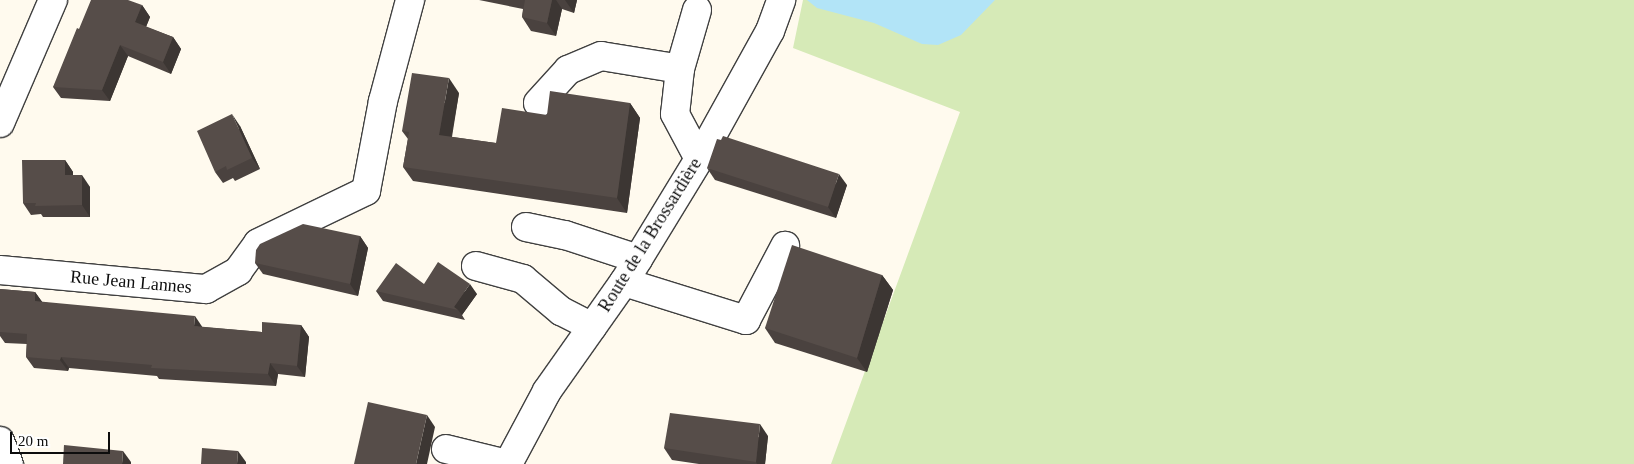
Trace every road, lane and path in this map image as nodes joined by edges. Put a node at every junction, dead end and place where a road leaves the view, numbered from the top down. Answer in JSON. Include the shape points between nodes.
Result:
{"nodes":[{"id":1,"x":53,"y":0,"type":"edge"},
{"id":2,"x":410,"y":0,"type":"edge"},
{"id":3,"x":781,"y":0,"type":"edge"},
{"id":4,"x":697,"y":10,"type":"dead end"},
{"id":5,"x":680,"y":69,"type":"junction"},
{"id":6,"x":538,"y":103,"type":"dead end"},
{"id":7,"x":0,"y":124,"type":"edge"},
{"id":8,"x":699,"y":159,"type":"junction"},
{"id":9,"x":526,"y":227,"type":"dead end"},
{"id":10,"x":785,"y":246,"type":"dead end"},
{"id":11,"x":638,"y":259,"type":"junction"},
{"id":12,"x":476,"y":266,"type":"dead end"},
{"id":13,"x":0,"y":270,"type":"edge"},
{"id":14,"x":624,"y":282,"type":"junction"},
{"id":15,"x":592,"y":327,"type":"junction"},
{"id":16,"x":0,"y":442,"type":"edge"},
{"id":17,"x":446,"y":449,"type":"dead end"},
{"id":18,"x":9,"y":464,"type":"edge"},
{"id":19,"x":507,"y":464,"type":"edge"}],
"edges":[{"from":1,"to":7,"type":"street"},
{"from":2,"to":13,"type":"street","name":"Rue Jean Lannes","via":[[383,101],[366,191],[258,243],[238,271],[206,289]]},
{"from":3,"to":8,"type":"street","name":"Route de la Brossardière","via":[[770,31]]},
{"from":4,"to":5,"type":"street"},
{"from":5,"to":6,"type":"street","via":[[601,56],[568,70]]},
{"from":5,"to":8,"type":"street","via":[[675,114]]},
{"from":8,"to":11,"type":"street","name":"Route de la Brossardière"},
{"from":9,"to":11,"type":"street","via":[[565,235]]},
{"from":10,"to":14,"type":"street","via":[[746,320]]},
{"from":11,"to":14,"type":"street","name":"Route de la Brossardière"},
{"from":12,"to":15,"type":"street","via":[[523,279],[561,311]]},
{"from":14,"to":15,"type":"street","name":"Route de la Brossardière"},
{"from":15,"to":19,"type":"street","name":"Route de la Brossardière","via":[[546,391]]},
{"from":16,"to":18,"type":"street"},
{"from":17,"to":19,"type":"street"}]}
